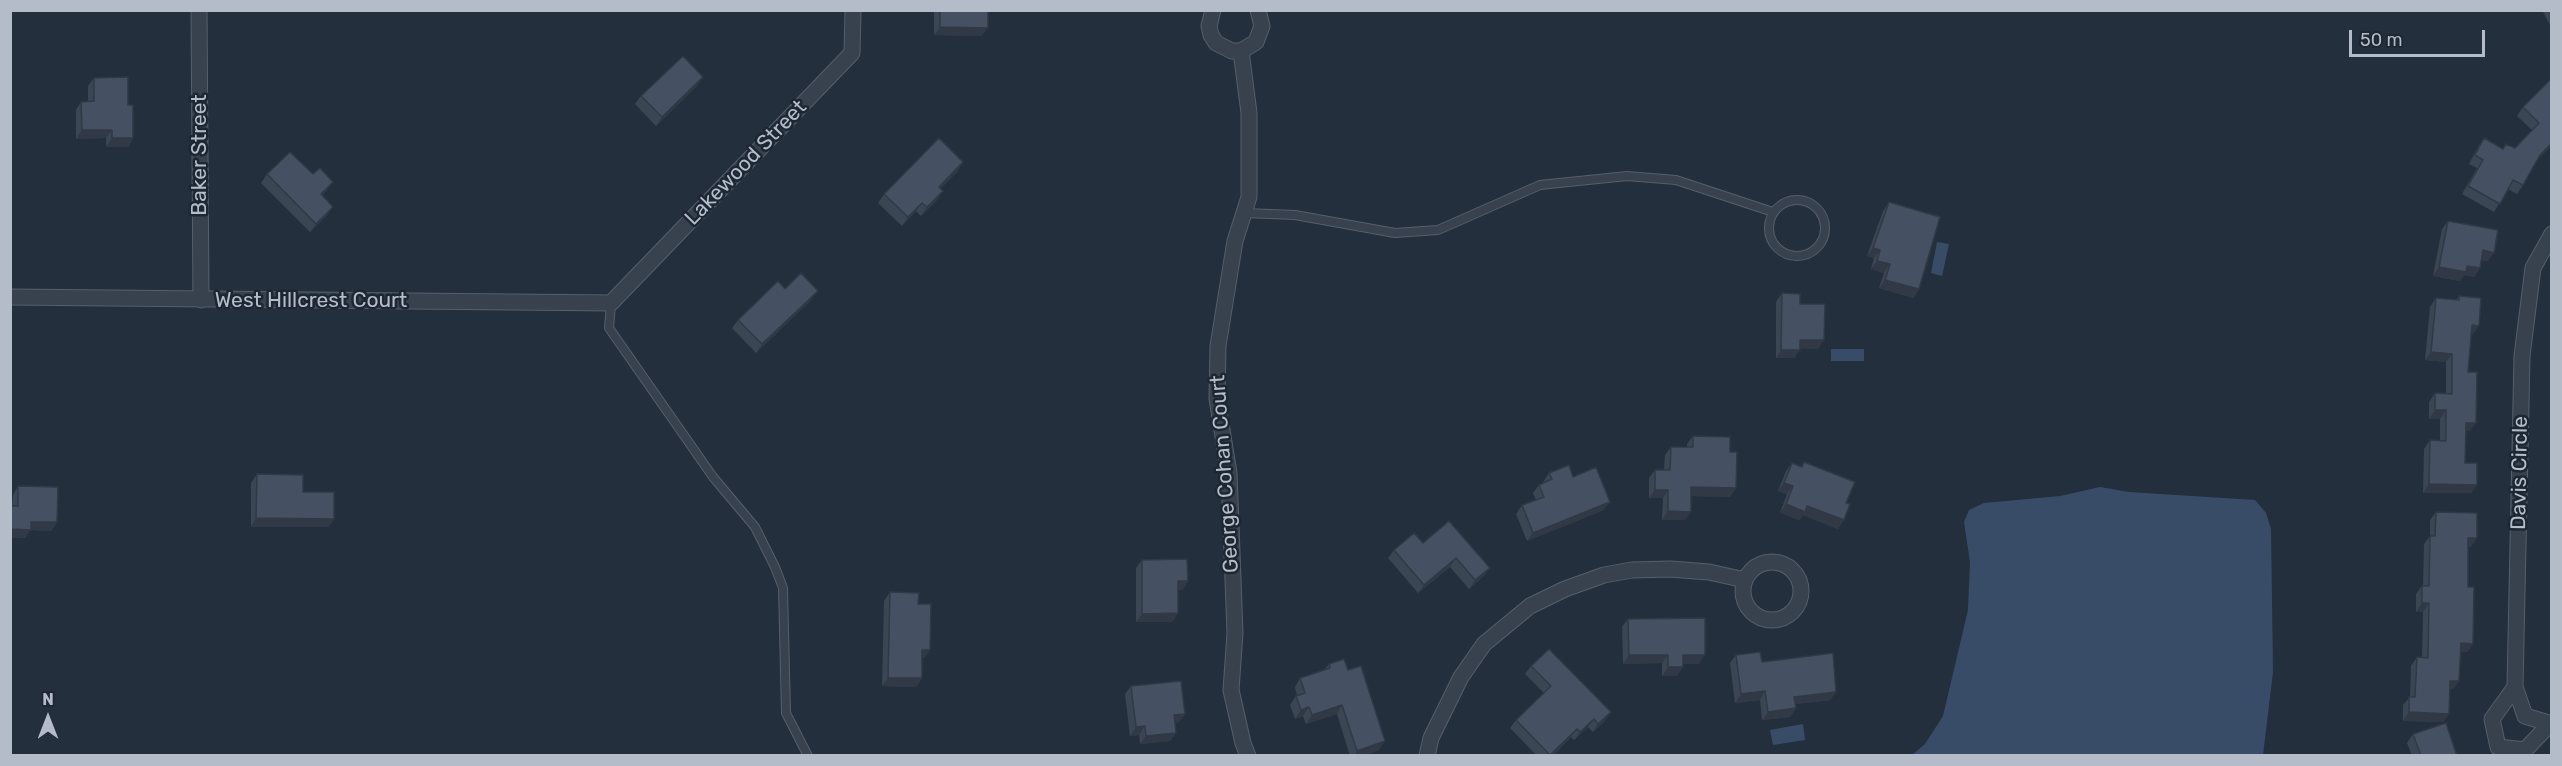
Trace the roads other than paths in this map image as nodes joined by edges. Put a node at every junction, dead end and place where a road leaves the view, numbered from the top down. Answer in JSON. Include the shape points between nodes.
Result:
{"nodes":[{"id":1,"x":199,"y":10,"type":"edge"},
{"id":2,"x":853,"y":10,"type":"edge"},
{"id":3,"x":1213,"y":10,"type":"edge"},
{"id":4,"x":1258,"y":10,"type":"edge"},
{"id":5,"x":1241,"y":51,"type":"junction"},
{"id":6,"x":1773,"y":212,"type":"junction"},
{"id":7,"x":1244,"y":213,"type":"junction"},
{"id":8,"x":2552,"y":234,"type":"edge"},
{"id":9,"x":10,"y":297,"type":"edge"},
{"id":10,"x":201,"y":300,"type":"junction"},
{"id":11,"x":610,"y":303,"type":"junction"},
{"id":12,"x":1745,"y":580,"type":"dead end"},
{"id":13,"x":2515,"y":687,"type":"junction"},
{"id":14,"x":2551,"y":724,"type":"edge"},
{"id":15,"x":808,"y":756,"type":"edge"},
{"id":16,"x":1248,"y":756,"type":"edge"},
{"id":17,"x":1427,"y":756,"type":"edge"}],
"edges":[{"from":1,"to":10,"type":"street","name":"Baker Street"},
{"from":2,"to":11,"type":"street","name":"Lakewood Street","via":[[852,53]]},
{"from":3,"to":5,"type":"street","via":[[1209,26],[1216,43]]},
{"from":4,"to":5,"type":"street","via":[[1260,35]]},
{"from":5,"to":7,"type":"street","name":"George Cohan Court","via":[[1249,112],[1249,197]]},
{"from":6,"to":6,"type":"lane","via":[[1787,201],[1806,201],[1824,221],[1823,239],[1810,253],[1783,253],[1770,240],[1768,230]]},
{"from":6,"to":7,"type":"lane","via":[[1677,180],[1627,176],[1540,185],[1438,230],[1395,233],[1295,215]]},
{"from":7,"to":16,"type":"street","name":"George Cohan Court","via":[[1235,241],[1218,346],[1216,399],[1229,473],[1235,633],[1231,690]]},
{"from":8,"to":13,"type":"street","name":"Davis Circle","via":[[2532,268],[2522,356]]},
{"from":9,"to":10,"type":"street","name":"West Hillcrest Court"},
{"from":10,"to":11,"type":"street","name":"West Hillcrest Court"},
{"from":11,"to":15,"type":"lane","via":[[609,328],[713,477],[755,527],[775,567],[783,588],[786,713]]},
{"from":12,"to":17,"type":"street","via":[[1709,572],[1632,570],[1604,575],[1530,606],[1484,644],[1461,677],[1431,738]]},
{"from":13,"to":14,"type":"street","name":"Davis Circle","via":[[2525,716]]},
{"from":13,"to":14,"type":"street","via":[[2492,719],[2498,747],[2525,750]]}]}
